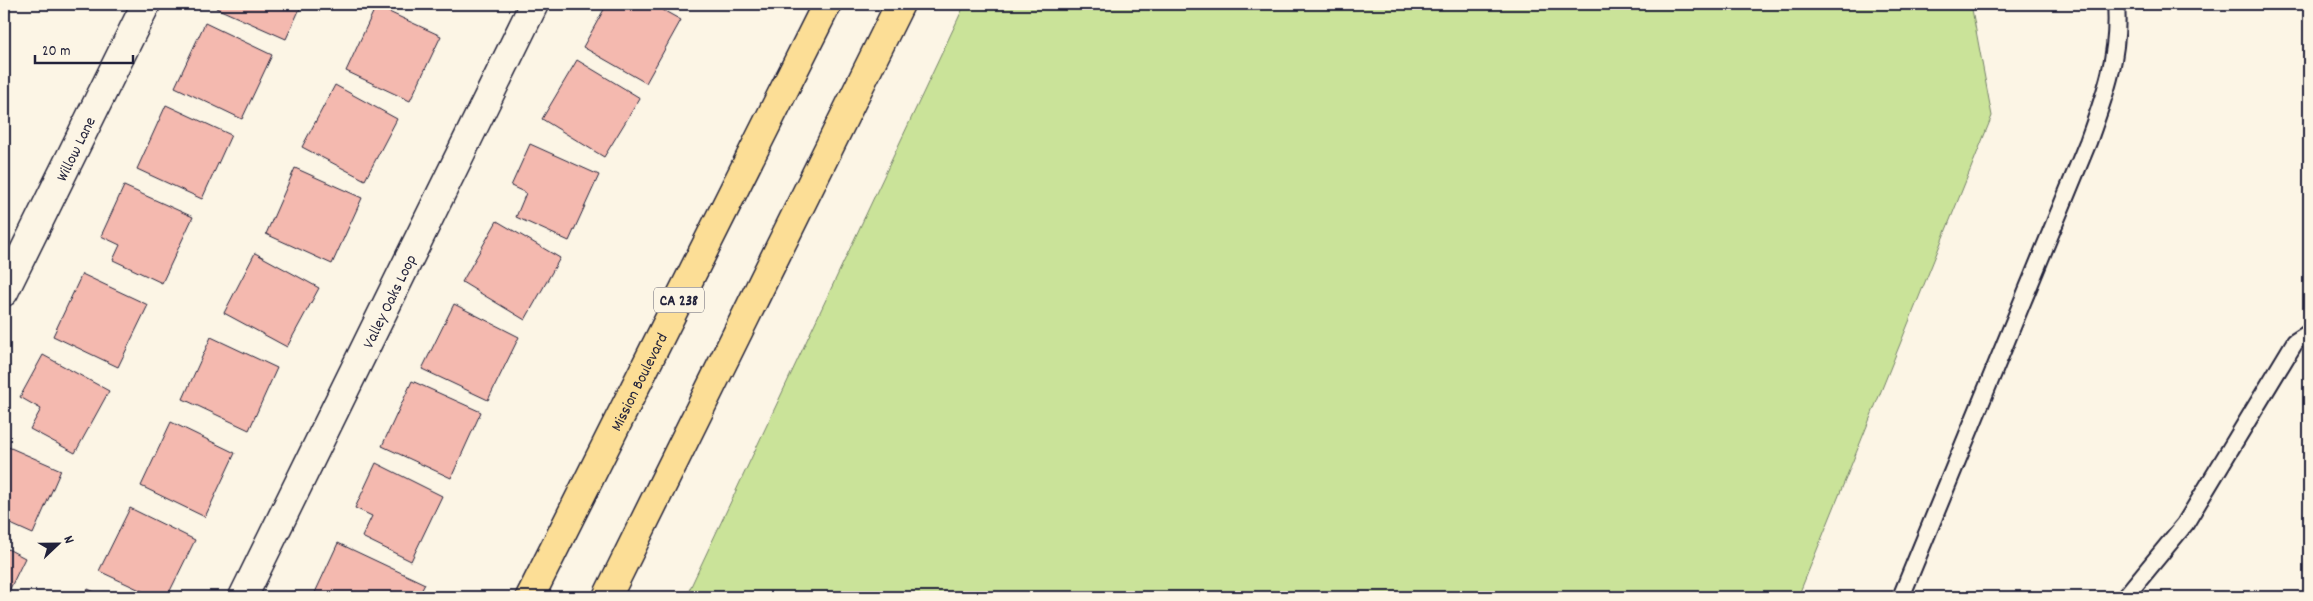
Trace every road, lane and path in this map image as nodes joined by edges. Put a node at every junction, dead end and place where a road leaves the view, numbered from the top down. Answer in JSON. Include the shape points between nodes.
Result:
{"nodes":[{"id":1,"x":146,"y":4,"type":"edge"},
{"id":2,"x":534,"y":4,"type":"edge"},
{"id":3,"x":827,"y":4,"type":"edge"},
{"id":4,"x":900,"y":4,"type":"edge"},
{"id":5,"x":2116,"y":4,"type":"edge"},
{"id":6,"x":4,"y":292,"type":"edge"},
{"id":7,"x":2309,"y":333,"type":"edge"},
{"id":8,"x":243,"y":597,"type":"edge"},
{"id":9,"x":530,"y":597,"type":"edge"},
{"id":10,"x":607,"y":597,"type":"edge"},
{"id":11,"x":1902,"y":597,"type":"edge"},
{"id":12,"x":2125,"y":597,"type":"edge"}],
"edges":[{"from":1,"to":6,"type":"street","name":"Willow Lane"},
{"from":2,"to":8,"type":"street","name":"Valley Oaks Loop"},
{"from":3,"to":9,"type":"main road","name":"Mission Boulevard","number":"CA 238"},
{"from":4,"to":10,"type":"main road"},
{"from":5,"to":11,"type":"lane","via":[[2118,23],[2110,82]]},
{"from":7,"to":12,"type":"lane","via":[[2296,342],[2186,524]]}]}
